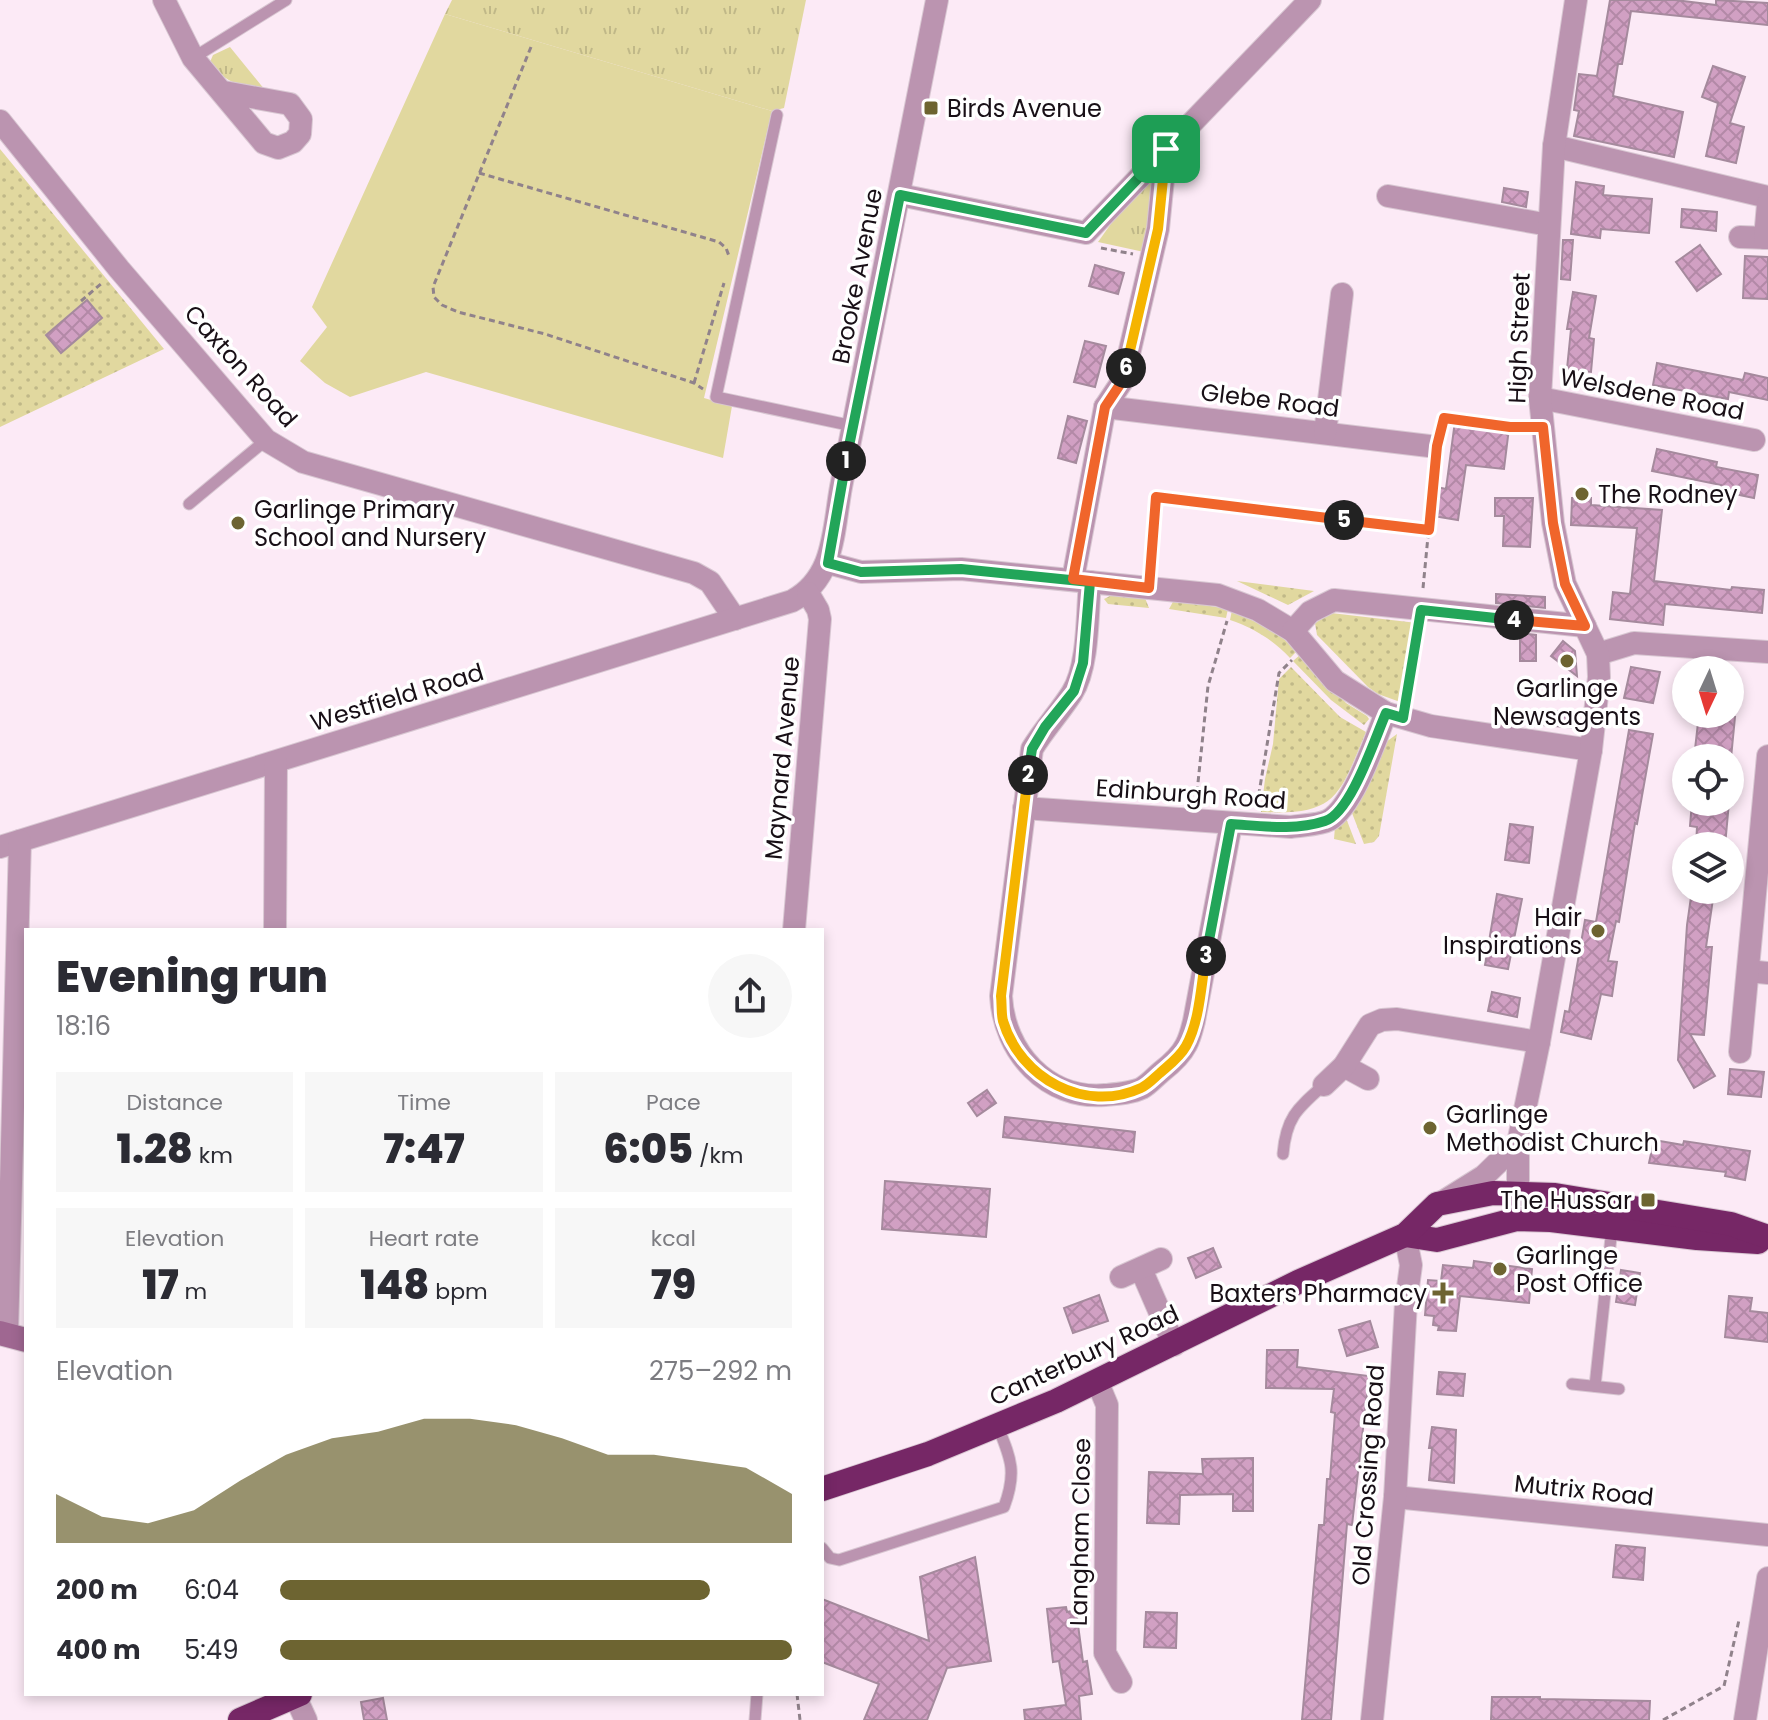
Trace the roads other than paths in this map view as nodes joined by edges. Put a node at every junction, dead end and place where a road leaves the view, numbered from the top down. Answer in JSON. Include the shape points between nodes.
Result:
{"nodes":[{"id":1,"x":164,"y":0,"type":"edge"},
{"id":2,"x":286,"y":0,"type":"edge"},
{"id":3,"x":937,"y":0,"type":"edge"},
{"id":4,"x":1310,"y":0,"type":"edge"},
{"id":5,"x":1576,"y":0,"type":"edge"},
{"id":6,"x":193,"y":58,"type":"junction"},
{"id":7,"x":224,"y":92,"type":"dead end"},
{"id":8,"x":777,"y":115,"type":"dead end"},
{"id":9,"x":0,"y":121,"type":"edge"},
{"id":10,"x":1554,"y":146,"type":"junction"},
{"id":11,"x":1166,"y":149,"type":"junction"},
{"id":12,"x":900,"y":195,"type":"junction"},
{"id":13,"x":1388,"y":196,"type":"dead end"},
{"id":14,"x":1768,"y":197,"type":"edge"},
{"id":15,"x":1768,"y":204,"type":"edge"},
{"id":16,"x":1549,"y":225,"type":"junction"},
{"id":17,"x":1740,"y":237,"type":"dead end"},
{"id":18,"x":1767,"y":238,"type":"edge"},
{"id":19,"x":1342,"y":294,"type":"dead end"},
{"id":20,"x":1540,"y":398,"type":"junction"},
{"id":21,"x":1105,"y":407,"type":"junction"},
{"id":22,"x":853,"y":426,"type":"junction"},
{"id":23,"x":1325,"y":433,"type":"junction"},
{"id":24,"x":266,"y":440,"type":"junction"},
{"id":25,"x":1754,"y":440,"type":"dead end"},
{"id":26,"x":1435,"y":446,"type":"road end"},
{"id":27,"x":189,"y":504,"type":"dead end"},
{"id":28,"x":828,"y":563,"type":"junction"},
{"id":29,"x":1082,"y":580,"type":"junction"},
{"id":30,"x":808,"y":593,"type":"junction"},
{"id":31,"x":735,"y":619,"type":"junction"},
{"id":32,"x":1585,"y":626,"type":"junction"},
{"id":33,"x":1299,"y":638,"type":"junction"},
{"id":34,"x":1768,"y":652,"type":"edge"},
{"id":35,"x":1598,"y":654,"type":"junction"},
{"id":36,"x":1394,"y":716,"type":"junction"},
{"id":37,"x":1591,"y":750,"type":"junction"},
{"id":38,"x":1768,"y":756,"type":"edge"},
{"id":39,"x":276,"y":763,"type":"junction"},
{"id":40,"x":1024,"y":808,"type":"junction"},
{"id":41,"x":1231,"y":824,"type":"junction"},
{"id":42,"x":10,"y":844,"type":"edge"},
{"id":43,"x":275,"y":928,"type":"edge"},
{"id":44,"x":794,"y":928,"type":"edge"},
{"id":45,"x":1758,"y":972,"type":"edge"},
{"id":46,"x":1539,"y":1042,"type":"junction"},
{"id":47,"x":1740,"y":1052,"type":"dead end"},
{"id":48,"x":1344,"y":1066,"type":"junction"},
{"id":49,"x":1368,"y":1079,"type":"dead end"},
{"id":50,"x":1324,"y":1085,"type":"joint"},
{"id":51,"x":1518,"y":1143,"type":"junction"},
{"id":52,"x":1283,"y":1154,"type":"dead end"},
{"id":53,"x":1519,"y":1194,"type":"junction"},
{"id":54,"x":1437,"y":1204,"type":"junction"},
{"id":55,"x":1517,"y":1219,"type":"junction"},
{"id":56,"x":1612,"y":1227,"type":"junction"},
{"id":57,"x":1405,"y":1235,"type":"junction"},
{"id":58,"x":1768,"y":1237,"type":"edge"},
{"id":59,"x":1768,"y":1243,"type":"edge"},
{"id":60,"x":1141,"y":1268,"type":"dead end"},
{"id":61,"x":11,"y":1336,"type":"edge"},
{"id":62,"x":1174,"y":1345,"type":"junction"},
{"id":63,"x":1097,"y":1381,"type":"junction"},
{"id":64,"x":1572,"y":1384,"type":"dead end"},
{"id":65,"x":1595,"y":1386,"type":"junction"},
{"id":66,"x":1619,"y":1389,"type":"dead end"},
{"id":67,"x":998,"y":1427,"type":"junction"},
{"id":68,"x":824,"y":1488,"type":"edge"},
{"id":69,"x":1395,"y":1497,"type":"junction"},
{"id":70,"x":1768,"y":1535,"type":"edge"},
{"id":71,"x":824,"y":1556,"type":"edge"},
{"id":72,"x":1768,"y":1578,"type":"edge"},
{"id":73,"x":1121,"y":1682,"type":"dead end"},
{"id":74,"x":292,"y":1696,"type":"edge"},
{"id":75,"x":297,"y":1696,"type":"edge"},
{"id":76,"x":757,"y":1696,"type":"edge"},
{"id":77,"x":262,"y":1702,"type":"edge"},
{"id":78,"x":240,"y":1720,"type":"edge"},
{"id":79,"x":306,"y":1720,"type":"edge"},
{"id":80,"x":755,"y":1720,"type":"edge"},
{"id":81,"x":1372,"y":1720,"type":"edge"},
{"id":82,"x":1745,"y":1720,"type":"edge"}],
"edges":[{"from":1,"to":6,"type":"street"},
{"from":2,"to":6,"type":"lane"},
{"from":3,"to":12,"type":"street","name":"Brooke Avenue"},
{"from":4,"to":11,"type":"street"},
{"from":5,"to":10,"type":"street","name":"High Street"},
{"from":6,"to":7,"type":"street"},
{"from":8,"to":22,"type":"lane","via":[[716,397]]},
{"from":9,"to":24,"type":"street","name":"Caxton Road"},
{"from":10,"to":14,"type":"street"},
{"from":10,"to":16,"type":"street","name":"High Street"},
{"from":11,"to":12,"type":"street","via":[[1086,233]]},
{"from":11,"to":21,"type":"street","via":[[1158,229],[1123,380]]},
{"from":12,"to":22,"type":"street","name":"Brooke Avenue"},
{"from":13,"to":16,"type":"street"},
{"from":15,"to":18,"type":"street"},
{"from":16,"to":20,"type":"street","name":"High Street"},
{"from":17,"to":18,"type":"street"},
{"from":19,"to":23,"type":"street"},
{"from":20,"to":25,"type":"street","name":"Welsdene Road"},
{"from":20,"to":32,"type":"street","name":"High Street","via":[[1565,584]]},
{"from":21,"to":23,"type":"street","name":"Glebe Road"},
{"from":21,"to":29,"type":"street"},
{"from":22,"to":28,"type":"street","name":"Brooke Avenue"},
{"from":23,"to":26,"type":"street","name":"Glebe Road"},
{"from":24,"to":27,"type":"lane"},
{"from":24,"to":31,"type":"street","name":"Caxton Road","via":[[303,462],[694,573],[710,582]]},
{"from":28,"to":29,"type":"street","via":[[861,572],[961,569]]},
{"from":28,"to":30,"type":"street"},
{"from":29,"to":33,"type":"street","via":[[1218,595],[1258,610]]},
{"from":29,"to":40,"type":"street","via":[[1083,663],[1074,691],[1032,749]]},
{"from":30,"to":31,"type":"street","name":"Westfield Road"},
{"from":30,"to":44,"type":"street","name":"Maynard Avenue","via":[[820,619]]},
{"from":31,"to":39,"type":"street","name":"Westfield Road"},
{"from":32,"to":33,"type":"street","via":[[1334,600],[1310,612]]},
{"from":32,"to":35,"type":"street","name":"High Street"},
{"from":33,"to":36,"type":"street","via":[[1335,681]]},
{"from":34,"to":35,"type":"street","via":[[1634,643]]},
{"from":35,"to":37,"type":"street","name":"High Street"},
{"from":36,"to":37,"type":"street"},
{"from":36,"to":41,"type":"street","name":"Edinburgh Road","via":[[1344,804],[1328,820],[1291,827]]},
{"from":37,"to":46,"type":"street","name":"High Street"},
{"from":38,"to":45,"type":"street"},
{"from":39,"to":42,"type":"street","name":"Westfield Road"},
{"from":39,"to":43,"type":"street"},
{"from":40,"to":41,"type":"street","name":"Edinburgh Road"},
{"from":40,"to":41,"type":"street","via":[[1001,996],[1003,1019],[1013,1043],[1038,1073],[1070,1094],[1091,1096],[1142,1088],[1186,1046]]},
{"from":42,"to":61,"type":"street"},
{"from":45,"to":47,"type":"street"},
{"from":46,"to":48,"type":"street","via":[[1382,1020],[1370,1025]]},
{"from":46,"to":51,"type":"street","name":"High Street"},
{"from":48,"to":49,"type":"street"},
{"from":48,"to":50,"type":"street"},
{"from":50,"to":52,"type":"lane","via":[[1289,1121]]},
{"from":51,"to":53,"type":"street","name":"High Street"},
{"from":51,"to":54,"type":"street","via":[[1484,1176]]},
{"from":53,"to":54,"type":"highway","via":[[1493,1193]]},
{"from":53,"to":55,"type":"street","name":"High Street"},
{"from":53,"to":58,"type":"highway","via":[[1716,1221]]},
{"from":54,"to":57,"type":"highway","name":"Canterbury Road"},
{"from":55,"to":56,"type":"highway","name":"Canterbury Road"},
{"from":55,"to":57,"type":"highway","name":"Canterbury Road","via":[[1437,1240]]},
{"from":56,"to":59,"type":"highway","name":"Canterbury Road"},
{"from":56,"to":65,"type":"lane"},
{"from":57,"to":62,"type":"highway","name":"Canterbury Road"},
{"from":57,"to":69,"type":"street","name":"Old Crossing Road","via":[[1411,1265]]},
{"from":60,"to":62,"type":"street"},
{"from":62,"to":63,"type":"highway","name":"Canterbury Road"},
{"from":63,"to":67,"type":"highway","name":"Canterbury Road"},
{"from":63,"to":73,"type":"street","name":"Langham Close","via":[[1107,1405],[1105,1653]]},
{"from":64,"to":65,"type":"lane"},
{"from":65,"to":66,"type":"lane"},
{"from":67,"to":68,"type":"highway","name":"Canterbury Road"},
{"from":67,"to":71,"type":"lane","via":[[1011,1459],[1011,1488],[1004,1507],[844,1559]]},
{"from":69,"to":70,"type":"street","name":"Mutrix Road"},
{"from":69,"to":81,"type":"street","name":"Old Crossing Road"},
{"from":72,"to":82,"type":"street"},
{"from":74,"to":77,"type":"highway"},
{"from":75,"to":79,"type":"street"},
{"from":76,"to":80,"type":"lane"},
{"from":77,"to":78,"type":"highway"}]}
